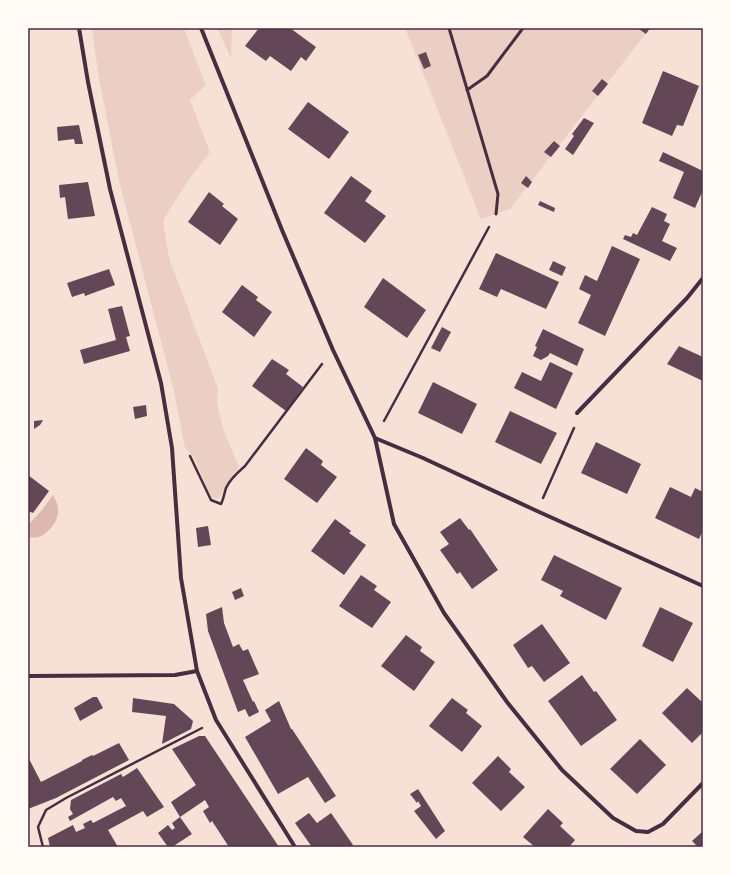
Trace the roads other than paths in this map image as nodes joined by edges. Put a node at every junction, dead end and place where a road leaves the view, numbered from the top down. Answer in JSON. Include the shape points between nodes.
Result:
{"nodes":[{"id":1,"x":80,"y":28,"type":"edge"},
{"id":2,"x":201,"y":28,"type":"edge"},
{"id":3,"x":449,"y":28,"type":"edge"},
{"id":4,"x":523,"y":28,"type":"edge"},
{"id":5,"x":467,"y":90,"type":"junction"},
{"id":6,"x":496,"y":214,"type":"road end"},
{"id":7,"x":703,"y":278,"type":"edge"},
{"id":8,"x":577,"y":413,"type":"road end"},
{"id":9,"x":375,"y":438,"type":"junction"},
{"id":10,"x":703,"y":586,"type":"edge"},
{"id":11,"x":197,"y":671,"type":"junction"},
{"id":12,"x":28,"y":676,"type":"edge"},
{"id":13,"x":703,"y":783,"type":"edge"},
{"id":14,"x":295,"y":847,"type":"edge"}],
"edges":[{"from":1,"to":11,"type":"street","via":[[88,82],[110,189],[161,383],[172,448],[181,578]]},
{"from":2,"to":9,"type":"street","via":[[282,230],[333,350]]},
{"from":3,"to":5,"type":"lane"},
{"from":4,"to":5,"type":"lane","via":[[487,76]]},
{"from":5,"to":6,"type":"lane","via":[[498,194]]},
{"from":7,"to":8,"type":"street"},
{"from":9,"to":10,"type":"street"},
{"from":9,"to":13,"type":"street","via":[[394,524],[440,606],[507,702],[562,770],[613,818],[636,831],[648,832],[663,824]]},
{"from":11,"to":12,"type":"street","via":[[175,675]]},
{"from":11,"to":14,"type":"street","via":[[216,720]]}]}
